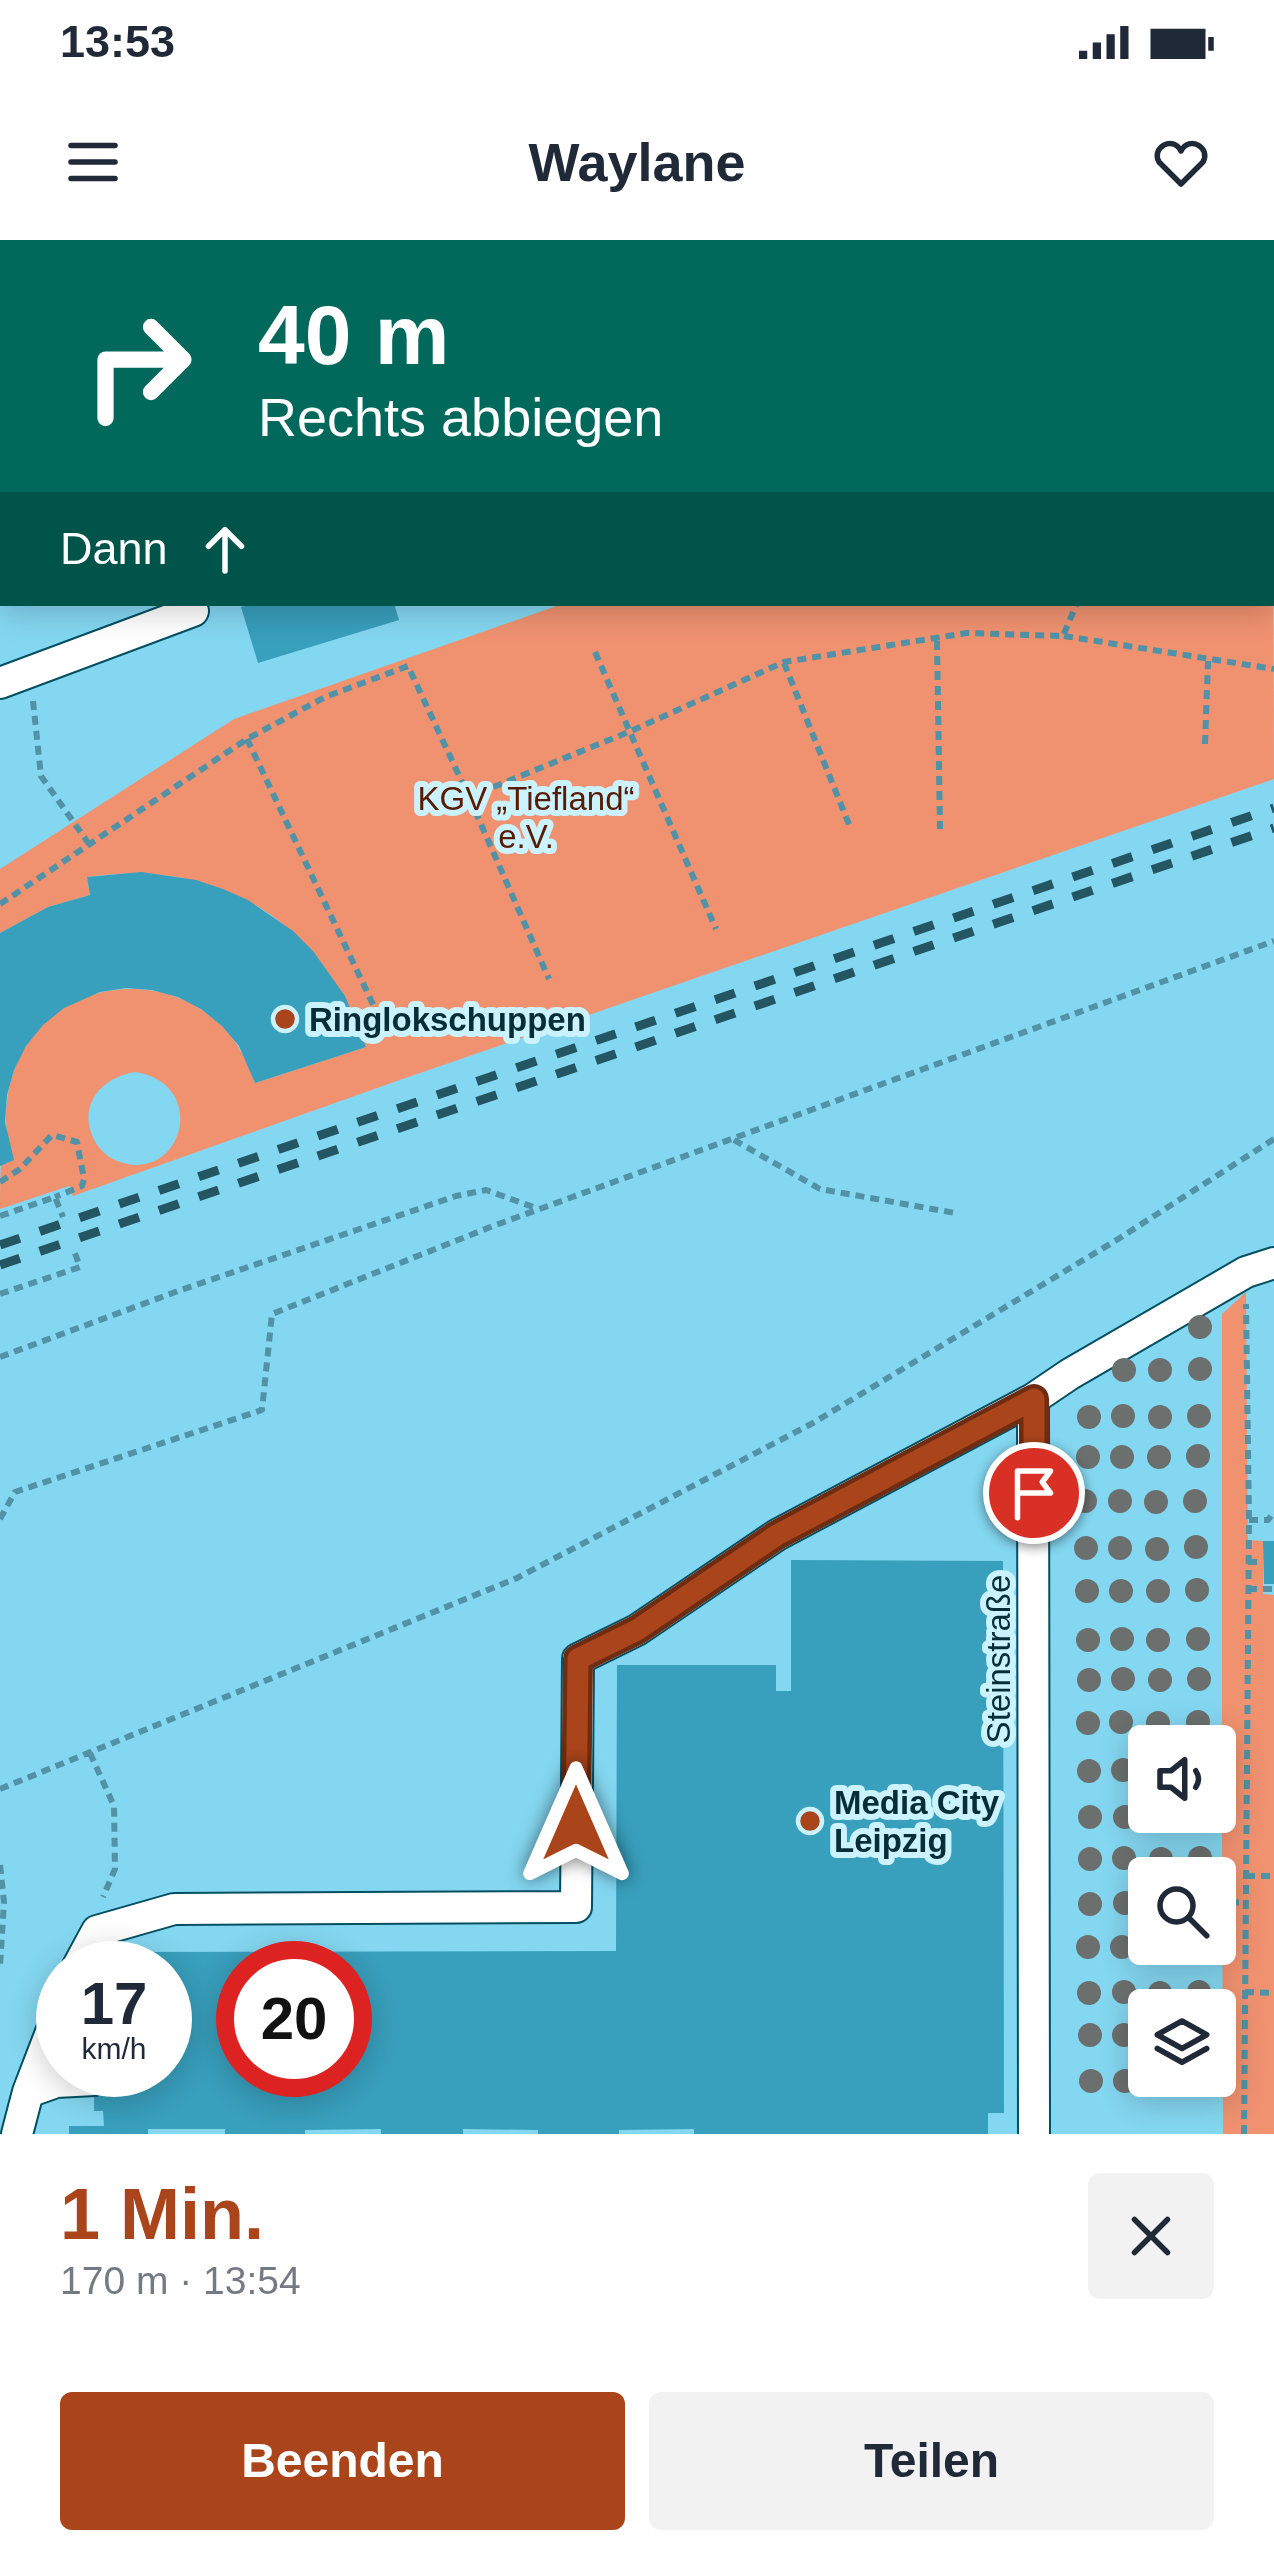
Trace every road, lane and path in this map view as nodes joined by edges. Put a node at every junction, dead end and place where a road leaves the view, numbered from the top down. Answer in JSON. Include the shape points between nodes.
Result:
{"nodes":[{"id":1,"x":192,"y":606,"type":"edge"},
{"id":2,"x":1076,"y":606,"type":"edge"},
{"id":3,"x":1063,"y":636,"type":"junction"},
{"id":4,"x":937,"y":640,"type":"junction"},
{"id":5,"x":595,"y":652,"type":"dead end"},
{"id":6,"x":1208,"y":661,"type":"junction"},
{"id":7,"x":784,"y":662,"type":"junction"},
{"id":8,"x":1274,"y":669,"type":"edge"},
{"id":9,"x":30,"y":672,"type":"junction"},
{"id":10,"x":0,"y":683,"type":"edge"},
{"id":11,"x":632,"y":731,"type":"junction"},
{"id":12,"x":248,"y":739,"type":"junction"},
{"id":13,"x":1205,"y":744,"type":"dead end"},
{"id":14,"x":469,"y":796,"type":"junction"},
{"id":15,"x":850,"y":827,"type":"dead end"},
{"id":16,"x":940,"y":829,"type":"dead end"},
{"id":17,"x":88,"y":844,"type":"junction"},
{"id":18,"x":0,"y":904,"type":"edge"},
{"id":19,"x":716,"y":929,"type":"dead end"},
{"id":20,"x":1274,"y":941,"type":"edge"},
{"id":21,"x":549,"y":979,"type":"dead end"},
{"id":22,"x":379,"y":1017,"type":"dead end"},
{"id":23,"x":732,"y":1139,"type":"junction"},
{"id":24,"x":1274,"y":1139,"type":"edge"},
{"id":25,"x":0,"y":1181,"type":"edge"},
{"id":26,"x":55,"y":1197,"type":"junction"},
{"id":27,"x":540,"y":1209,"type":"junction"},
{"id":28,"x":955,"y":1213,"type":"dead end"},
{"id":29,"x":0,"y":1216,"type":"edge"},
{"id":30,"x":63,"y":1217,"type":"dead end"},
{"id":31,"x":73,"y":1248,"type":"dead end"},
{"id":32,"x":1260,"y":1267,"type":"edge"},
{"id":33,"x":0,"y":1294,"type":"edge"},
{"id":34,"x":0,"y":1357,"type":"edge"},
{"id":35,"x":1034,"y":1399,"type":"junction"},
{"id":36,"x":1274,"y":1512,"type":"edge"},
{"id":37,"x":0,"y":1519,"type":"edge"},
{"id":38,"x":1249,"y":1520,"type":"junction"},
{"id":39,"x":1248,"y":1562,"type":"junction"},
{"id":40,"x":1263,"y":1562,"type":"dead end"},
{"id":41,"x":1248,"y":1589,"type":"junction"},
{"id":42,"x":1274,"y":1589,"type":"edge"},
{"id":43,"x":90,"y":1753,"type":"junction"},
{"id":44,"x":0,"y":1790,"type":"edge"},
{"id":45,"x":0,"y":1865,"type":"edge"},
{"id":46,"x":1246,"y":1876,"type":"junction"},
{"id":47,"x":1274,"y":1876,"type":"edge"},
{"id":48,"x":1236,"y":1902,"type":"edge"},
{"id":49,"x":1245,"y":1902,"type":"junction"},
{"id":50,"x":97,"y":1931,"type":"junction"},
{"id":51,"x":91,"y":1941,"type":"edge"},
{"id":52,"x":0,"y":1966,"type":"edge"},
{"id":53,"x":1245,"y":1992,"type":"junction"},
{"id":54,"x":1274,"y":1993,"type":"edge"},
{"id":55,"x":36,"y":2071,"type":"edge"},
{"id":56,"x":36,"y":2089,"type":"edge"},
{"id":57,"x":28,"y":2092,"type":"junction"},
{"id":58,"x":17,"y":2134,"type":"edge"},
{"id":59,"x":1034,"y":2134,"type":"edge"},
{"id":60,"x":1244,"y":2134,"type":"edge"}],
"edges":[{"from":1,"to":9,"type":"street"},
{"from":2,"to":3,"type":"path"},
{"from":3,"to":4,"type":"path","via":[[967,633]]},
{"from":3,"to":6,"type":"path"},
{"from":4,"to":7,"type":"path"},
{"from":4,"to":16,"type":"path"},
{"from":5,"to":11,"type":"path"},
{"from":6,"to":8,"type":"path"},
{"from":6,"to":13,"type":"path"},
{"from":7,"to":11,"type":"path"},
{"from":7,"to":15,"type":"path"},
{"from":9,"to":10,"type":"street"},
{"from":9,"to":17,"type":"path","via":[[41,776]]},
{"from":11,"to":14,"type":"path"},
{"from":11,"to":19,"type":"path"},
{"from":12,"to":14,"type":"path","via":[[409,666]]},
{"from":12,"to":17,"type":"path"},
{"from":12,"to":22,"type":"path"},
{"from":14,"to":21,"type":"path"},
{"from":17,"to":18,"type":"path"},
{"from":20,"to":23,"type":"path"},
{"from":23,"to":27,"type":"path"},
{"from":23,"to":28,"type":"path","via":[[820,1189]]},
{"from":24,"to":43,"type":"path","via":[[813,1423],[517,1578]]},
{"from":25,"to":26,"type":"path","via":[[52,1136],[73,1139],[82,1186]]},
{"from":26,"to":29,"type":"path"},
{"from":26,"to":30,"type":"path"},
{"from":27,"to":34,"type":"path","via":[[485,1190],[456,1196]]},
{"from":27,"to":37,"type":"path","via":[[272,1314],[262,1411],[15,1492]]},
{"from":31,"to":33,"type":"path","via":[[80,1267]]},
{"from":32,"to":35,"type":"street"},
{"from":32,"to":38,"type":"path"},
{"from":35,"to":50,"type":"street","via":[[777,1535],[637,1630],[578,1659],[576,1907],[174,1909]]},
{"from":35,"to":59,"type":"street","name":"Steinstraße"},
{"from":36,"to":38,"type":"path"},
{"from":38,"to":39,"type":"path"},
{"from":39,"to":40,"type":"path"},
{"from":39,"to":41,"type":"path"},
{"from":41,"to":42,"type":"path"},
{"from":41,"to":46,"type":"path"},
{"from":43,"to":44,"type":"path"},
{"from":43,"to":50,"type":"path","via":[[114,1806],[115,1869]]},
{"from":45,"to":52,"type":"path"},
{"from":46,"to":47,"type":"path"},
{"from":46,"to":49,"type":"path"},
{"from":48,"to":49,"type":"path"},
{"from":49,"to":53,"type":"path"},
{"from":50,"to":51,"type":"street"},
{"from":53,"to":54,"type":"path"},
{"from":53,"to":60,"type":"path"},
{"from":55,"to":57,"type":"street"},
{"from":56,"to":57,"type":"street"},
{"from":57,"to":58,"type":"street"}]}
